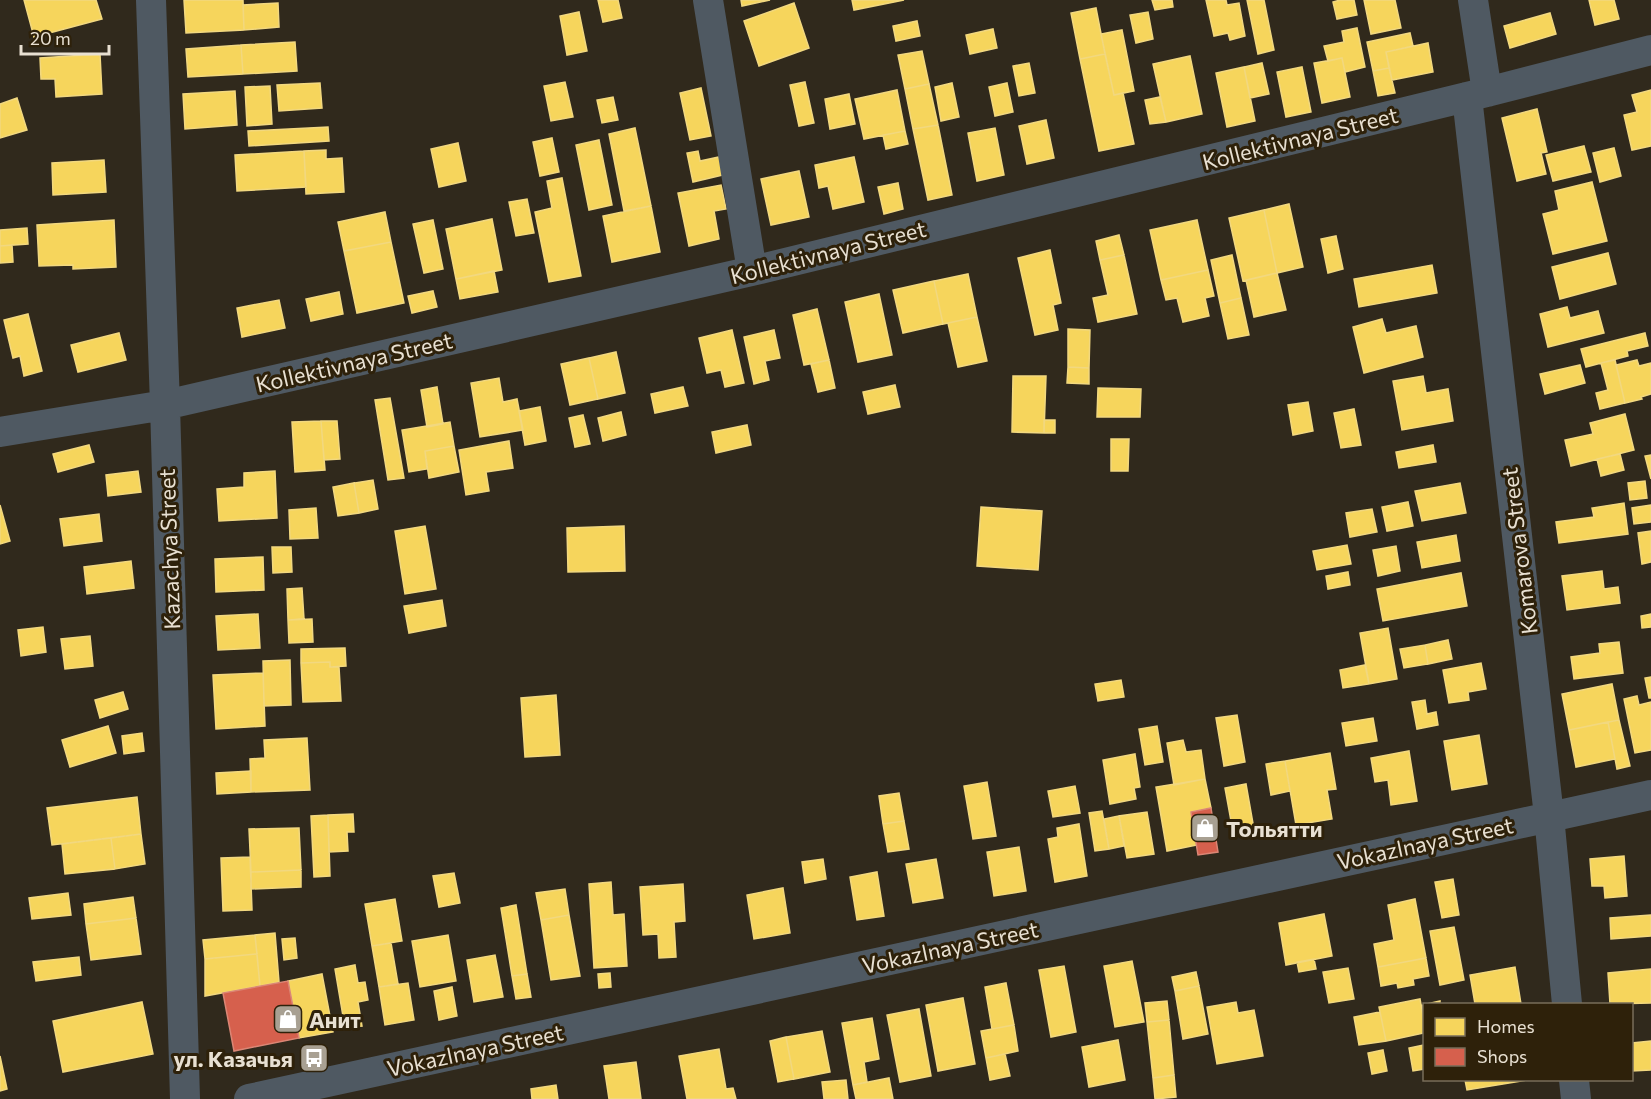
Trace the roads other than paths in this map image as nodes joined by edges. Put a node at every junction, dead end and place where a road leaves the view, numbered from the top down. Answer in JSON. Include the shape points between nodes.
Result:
{"nodes":[{"id":1,"x":151,"y":0,"type":"edge"},
{"id":2,"x":708,"y":0,"type":"edge"},
{"id":3,"x":1473,"y":0,"type":"edge"},
{"id":4,"x":1651,"y":50,"type":"edge"},
{"id":5,"x":1477,"y":95,"type":"junction"},
{"id":6,"x":753,"y":271,"type":"junction"},
{"id":7,"x":165,"y":405,"type":"junction"},
{"id":8,"x":0,"y":432,"type":"edge"},
{"id":9,"x":1651,"y":795,"type":"edge"},
{"id":10,"x":1549,"y":816,"type":"junction"},
{"id":11,"x":1567,"y":1003,"type":"edge"},
{"id":12,"x":1574,"y":1081,"type":"edge"},
{"id":13,"x":185,"y":1099,"type":"edge"},
{"id":14,"x":249,"y":1099,"type":"edge"},
{"id":15,"x":1576,"y":1099,"type":"edge"}],
"edges":[{"from":1,"to":7,"type":"street","name":"Kazachya Street"},
{"from":2,"to":6,"type":"street"},
{"from":3,"to":5,"type":"street","name":"Komarova Street"},
{"from":4,"to":5,"type":"street","name":"Kollektivnaya Street"},
{"from":5,"to":6,"type":"street","name":"Kollektivnaya Street"},
{"from":5,"to":10,"type":"street","name":"Komarova Street"},
{"from":6,"to":7,"type":"street","name":"Kollektivnaya Street"},
{"from":7,"to":8,"type":"street","name":"Kollektivnaya Street"},
{"from":7,"to":13,"type":"street","name":"Kazachya Street"},
{"from":9,"to":10,"type":"street","name":"Vokazlnaya Street"},
{"from":10,"to":11,"type":"street","name":"Komarova Street"},
{"from":10,"to":14,"type":"street","name":"Vokazlnaya Street"},
{"from":12,"to":15,"type":"street"}]}
